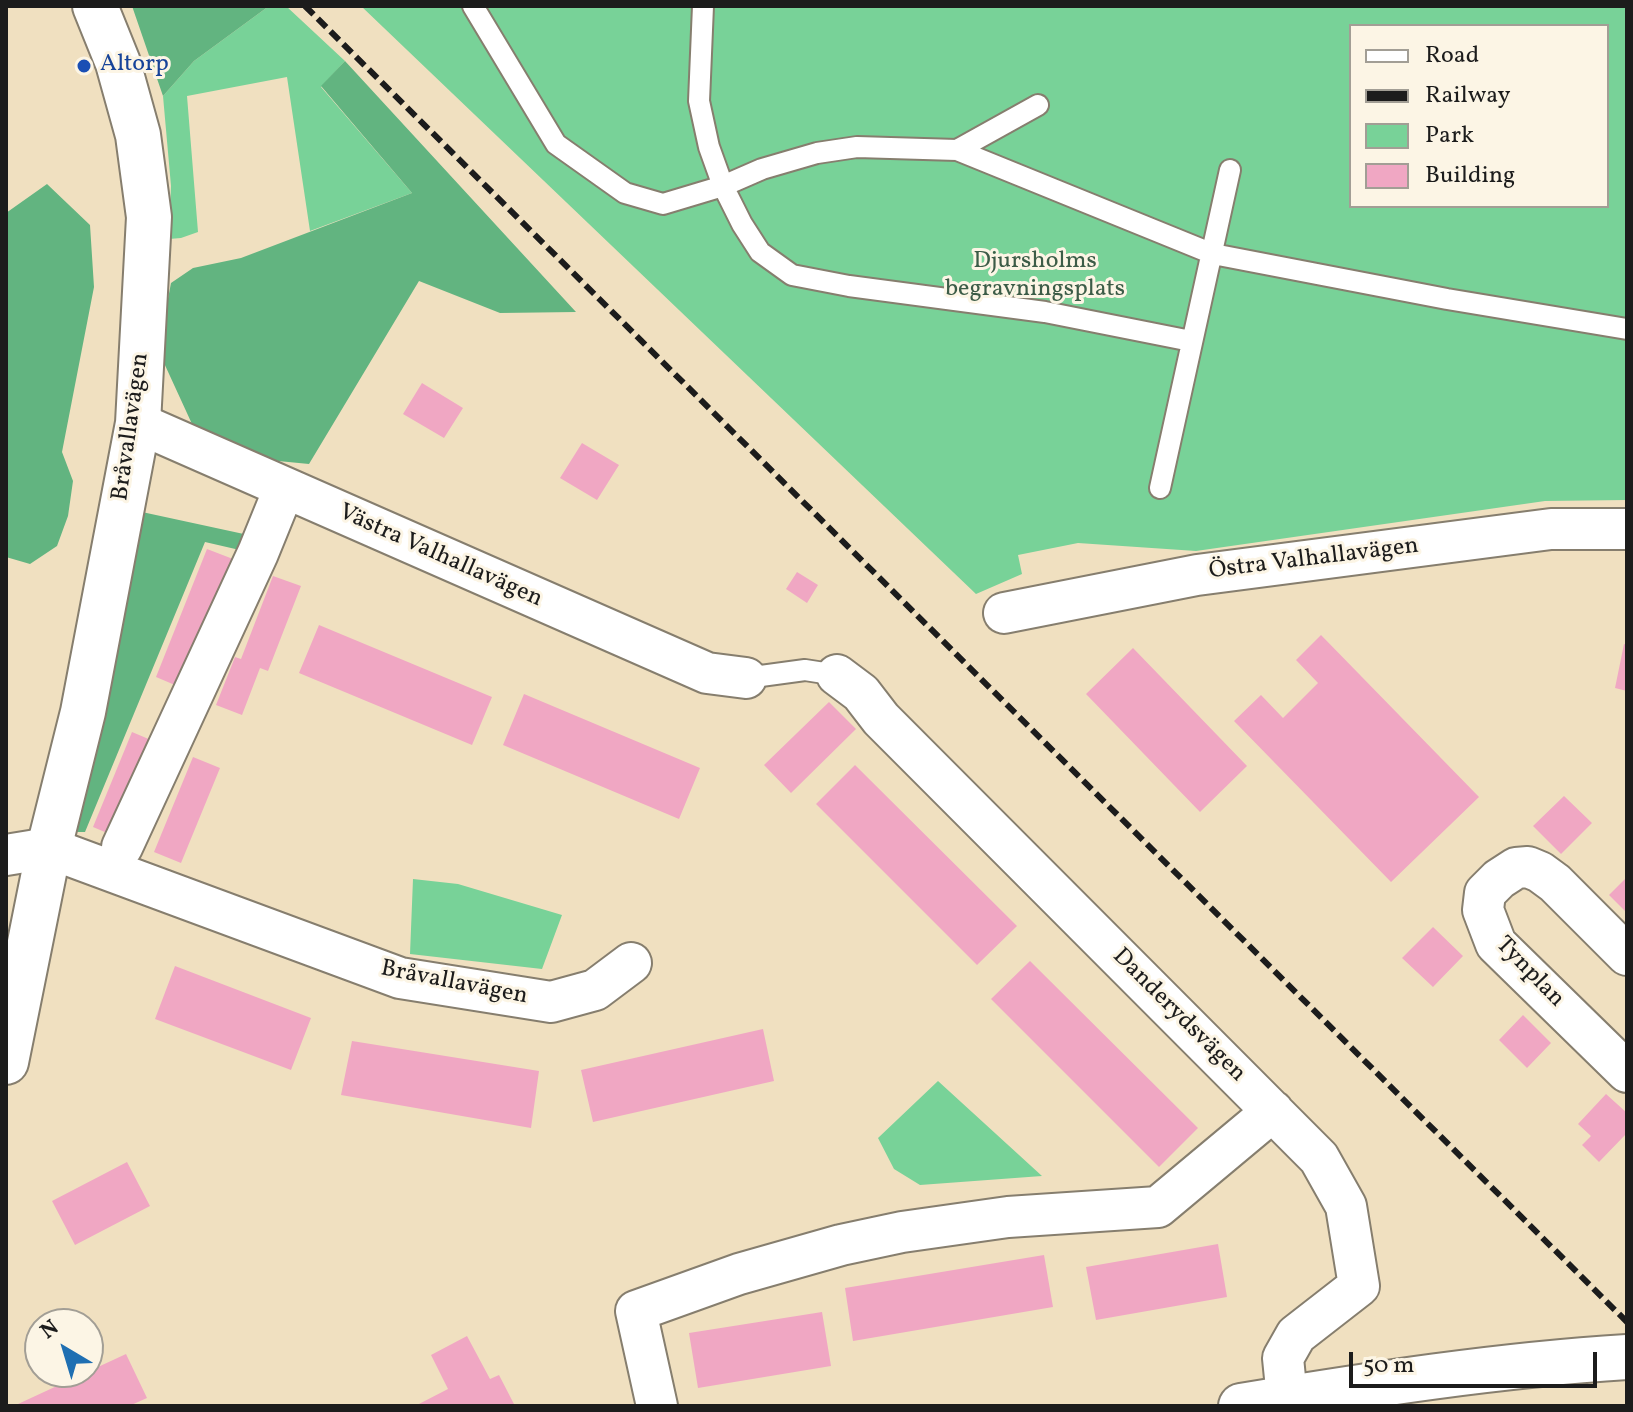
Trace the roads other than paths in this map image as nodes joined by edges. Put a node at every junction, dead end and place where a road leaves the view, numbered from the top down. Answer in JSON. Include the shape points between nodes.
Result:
{"nodes":[{"id":1,"x":95,"y":6,"type":"edge"},
{"id":2,"x":473,"y":6,"type":"edge"},
{"id":3,"x":703,"y":6,"type":"edge"},
{"id":4,"x":1038,"y":105,"type":"dead end"},
{"id":5,"x":957,"y":150,"type":"junction"},
{"id":6,"x":1230,"y":170,"type":"dead end"},
{"id":7,"x":723,"y":186,"type":"junction"},
{"id":8,"x":1213,"y":254,"type":"junction"},
{"id":9,"x":1627,"y":329,"type":"edge"},
{"id":10,"x":1191,"y":341,"type":"junction"},
{"id":11,"x":138,"y":423,"type":"junction"},
{"id":12,"x":1160,"y":488,"type":"dead end"},
{"id":13,"x":284,"y":489,"type":"junction"},
{"id":14,"x":1627,"y":529,"type":"edge"},
{"id":15,"x":1004,"y":613,"type":"dead end"},
{"id":16,"x":837,"y":675,"type":"joint"},
{"id":17,"x":746,"y":678,"type":"joint"},
{"id":18,"x":122,"y":847,"type":"dead end"},
{"id":19,"x":49,"y":848,"type":"junction"},
{"id":20,"x":6,"y":855,"type":"edge"},
{"id":21,"x":1627,"y":955,"type":"edge"},
{"id":22,"x":631,"y":963,"type":"dead end"},
{"id":23,"x":6,"y":1062,"type":"edge"},
{"id":24,"x":1627,"y":1072,"type":"edge"},
{"id":25,"x":1273,"y":1111,"type":"junction"},
{"id":26,"x":1627,"y":1357,"type":"edge"},
{"id":27,"x":1287,"y":1398,"type":"junction"},
{"id":28,"x":657,"y":1406,"type":"edge"},
{"id":29,"x":1241,"y":1406,"type":"edge"}],
"edges":[{"from":1,"to":11,"type":"street","name":"Bråvallavägen","via":[[138,135],[149,217]]},
{"from":2,"to":7,"type":"lane","via":[[556,144],[625,193],[663,204]]},
{"from":3,"to":7,"type":"lane","via":[[699,101]]},
{"from":4,"to":5,"type":"lane"},
{"from":5,"to":7,"type":"lane","via":[[857,147],[817,153]]},
{"from":5,"to":8,"type":"lane"},
{"from":6,"to":8,"type":"lane"},
{"from":7,"to":10,"type":"lane","via":[[760,252],[792,275],[1045,312]]},
{"from":8,"to":9,"type":"lane"},
{"from":8,"to":10,"type":"lane"},
{"from":10,"to":12,"type":"lane"},
{"from":11,"to":13,"type":"street","name":"Västra Valhallavägen"},
{"from":11,"to":19,"type":"street","name":"Bråvallavägen","via":[[83,712]]},
{"from":13,"to":17,"type":"street","name":"Västra Valhallavägen","via":[[707,673]]},
{"from":13,"to":18,"type":"street"},
{"from":14,"to":15,"type":"street","name":"Östra Valhallavägen","via":[[1551,529],[1197,575]]},
{"from":16,"to":17,"type":"lane","via":[[805,670]]},
{"from":16,"to":25,"type":"street","name":"Danderydsvägen","via":[[861,693],[881,719]]},
{"from":19,"to":20,"type":"street"},
{"from":19,"to":22,"type":"street","name":"Bråvallavägen","via":[[400,978],[551,1002],[595,990]]},
{"from":19,"to":23,"type":"street","name":"Bråvallavägen"},
{"from":21,"to":24,"type":"street","name":"Tynplan","via":[[1540,872],[1516,868],[1485,893],[1483,910],[1496,944]]},
{"from":25,"to":27,"type":"street","name":"Danderydsvägen","via":[[1319,1158],[1346,1206],[1359,1286],[1296,1335],[1283,1358]]},
{"from":25,"to":28,"type":"street","via":[[1158,1207],[1008,1217],[902,1232],[739,1274],[636,1311]]},
{"from":26,"to":27,"type":"street","via":[[1542,1362]]},
{"from":27,"to":29,"type":"street"}]}
